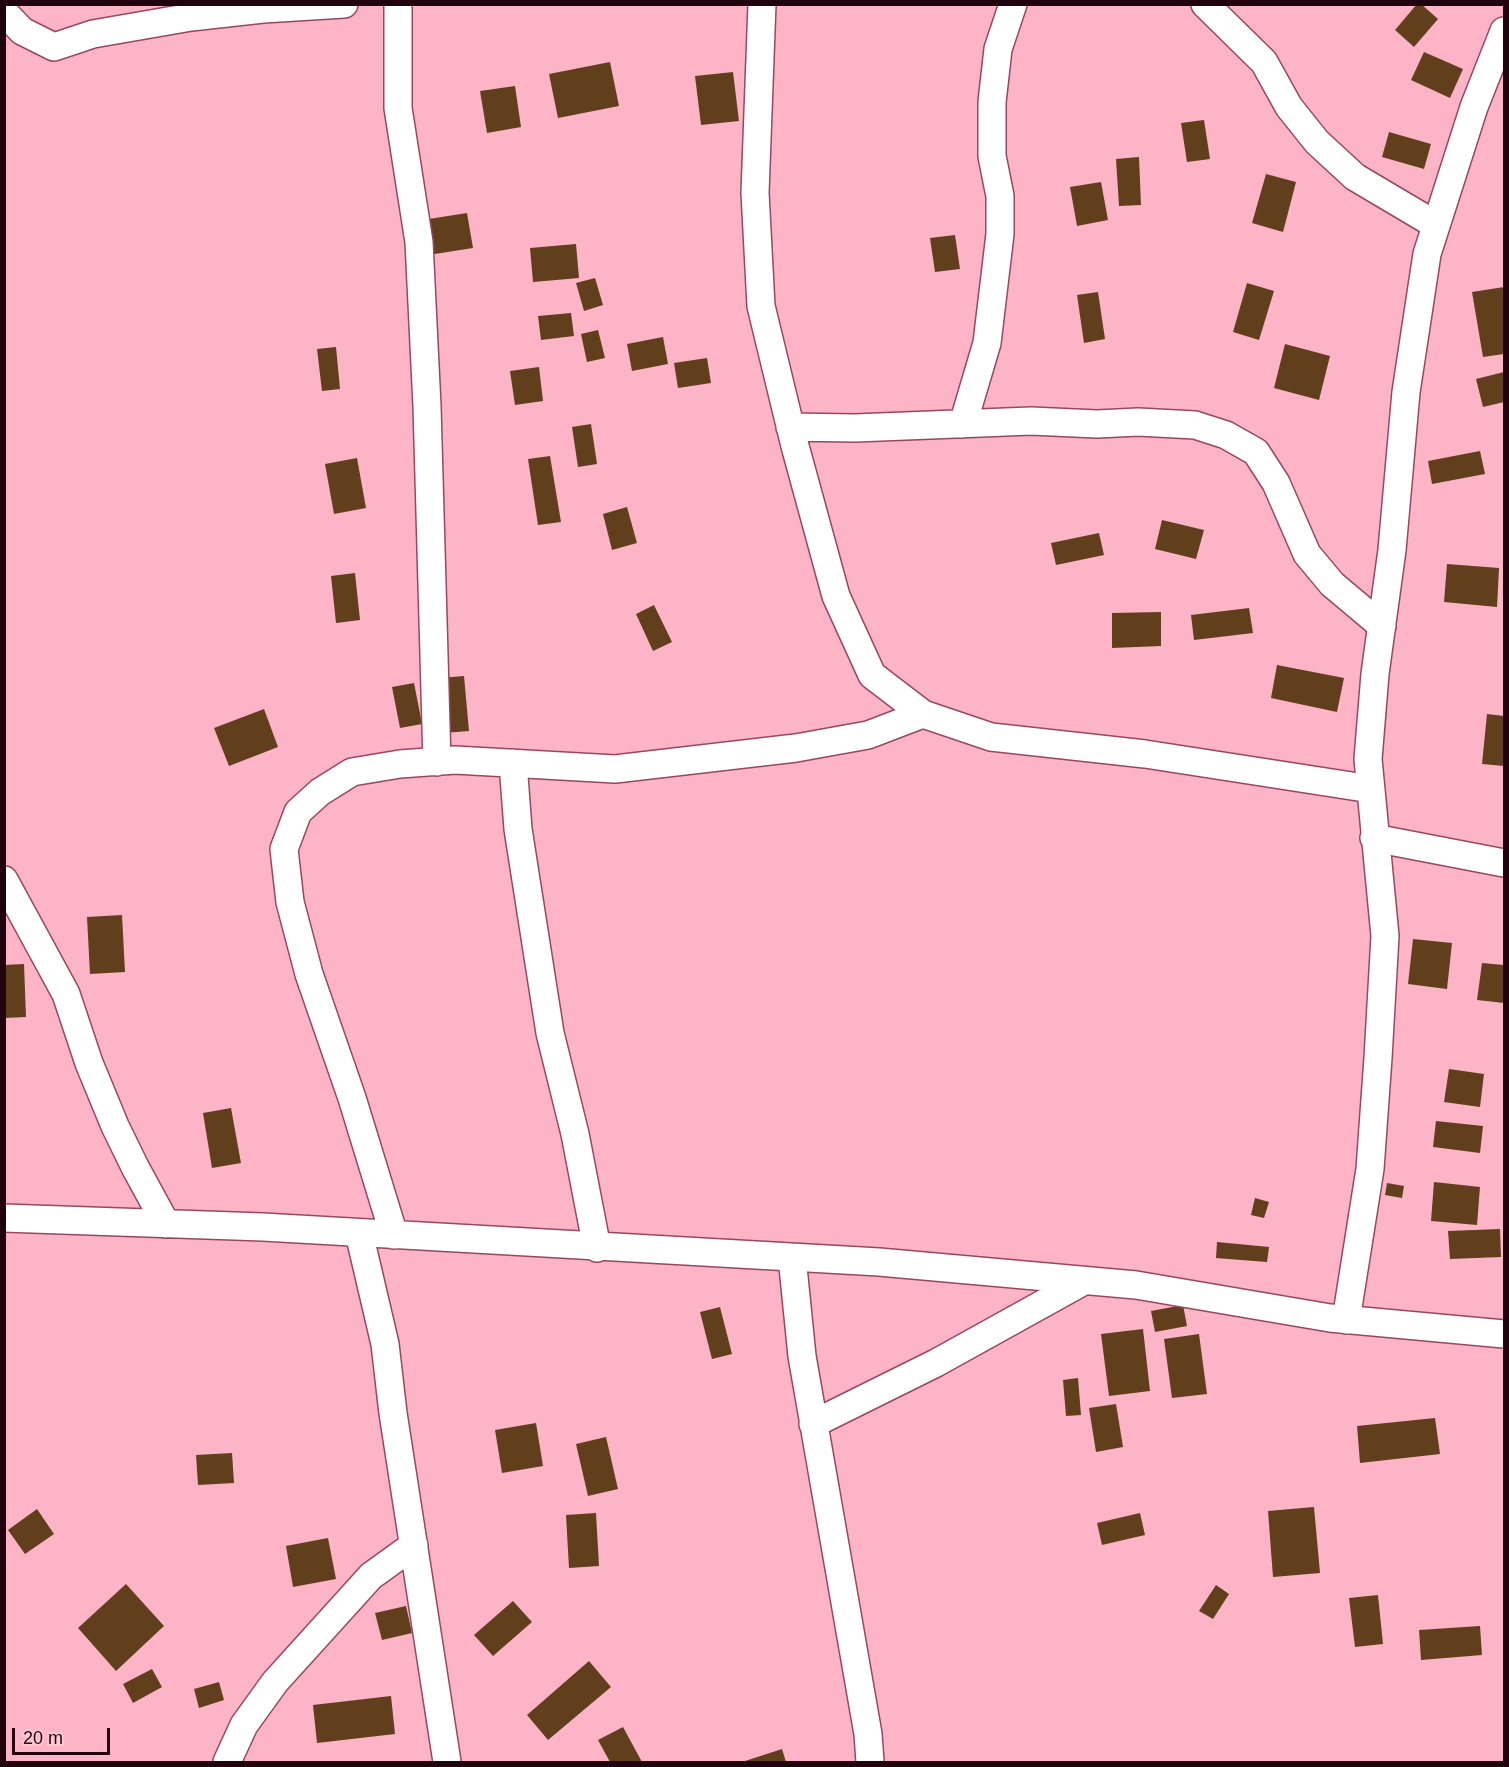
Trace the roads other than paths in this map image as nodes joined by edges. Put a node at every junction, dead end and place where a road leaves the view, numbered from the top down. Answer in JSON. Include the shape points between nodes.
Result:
{"nodes":[{"id":1,"x":344,"y":4,"type":"edge"},
{"id":2,"x":398,"y":4,"type":"edge"},
{"id":3,"x":762,"y":4,"type":"edge"},
{"id":4,"x":1012,"y":4,"type":"edge"},
{"id":5,"x":1205,"y":4,"type":"edge"},
{"id":6,"x":4,"y":12,"type":"edge"},
{"id":7,"x":1504,"y":31,"type":"edge"},
{"id":8,"x":1436,"y":225,"type":"junction"},
{"id":9,"x":963,"y":424,"type":"junction"},
{"id":10,"x":790,"y":428,"type":"junction"},
{"id":11,"x":1382,"y":626,"type":"junction"},
{"id":12,"x":923,"y":714,"type":"junction"},
{"id":13,"x":437,"y":762,"type":"junction"},
{"id":14,"x":513,"y":763,"type":"junction"},
{"id":15,"x":1371,"y":789,"type":"junction"},
{"id":16,"x":1374,"y":838,"type":"junction"},
{"id":17,"x":1504,"y":863,"type":"edge"},
{"id":18,"x":4,"y":880,"type":"edge"},
{"id":19,"x":13,"y":918,"type":"edge"},
{"id":20,"x":4,"y":1218,"type":"edge"},
{"id":21,"x":166,"y":1224,"type":"junction"},
{"id":22,"x":359,"y":1233,"type":"junction"},
{"id":23,"x":394,"y":1235,"type":"junction"},
{"id":24,"x":597,"y":1248,"type":"junction"},
{"id":25,"x":792,"y":1257,"type":"junction"},
{"id":26,"x":1084,"y":1281,"type":"junction"},
{"id":27,"x":1346,"y":1320,"type":"junction"},
{"id":28,"x":1504,"y":1334,"type":"edge"},
{"id":29,"x":813,"y":1424,"type":"junction"},
{"id":30,"x":414,"y":1545,"type":"junction"},
{"id":31,"x":228,"y":1762,"type":"edge"},
{"id":32,"x":447,"y":1762,"type":"edge"},
{"id":33,"x":870,"y":1762,"type":"edge"}],
"edges":[{"from":1,"to":6,"type":"street","via":[[191,17],[93,34],[54,46],[22,31]]},
{"from":2,"to":13,"type":"street","via":[[398,108],[418,242],[427,406]]},
{"from":3,"to":10,"type":"street","via":[[755,193],[761,306]]},
{"from":4,"to":9,"type":"street","via":[[998,49],[992,102],[992,156],[1000,196],[1000,234],[987,343]]},
{"from":5,"to":8,"type":"street","via":[[1264,62],[1289,107],[1317,142],[1355,177]]},
{"from":7,"to":8,"type":"street","via":[[1474,106]]},
{"from":8,"to":11,"type":"street","via":[[1427,254],[1407,392]]},
{"from":9,"to":10,"type":"street"},
{"from":9,"to":11,"type":"street","via":[[1149,423],[1195,425],[1226,435],[1256,452],[1276,483],[1307,554],[1332,584]]},
{"from":10,"to":12,"type":"street","via":[[836,596],[872,675]]},
{"from":11,"to":15,"type":"street","via":[[1368,759]]},
{"from":12,"to":14,"type":"street","via":[[868,735],[796,748],[615,769]]},
{"from":12,"to":15,"type":"street","via":[[991,737],[1145,754]]},
{"from":13,"to":14,"type":"street"},
{"from":13,"to":23,"type":"street","via":[[352,772],[298,812],[284,849],[290,902],[309,974]]},
{"from":14,"to":24,"type":"street","via":[[518,829],[550,1033]]},
{"from":15,"to":16,"type":"street"},
{"from":16,"to":17,"type":"street"},
{"from":16,"to":27,"type":"street","via":[[1385,936],[1370,1169]]},
{"from":18,"to":19,"type":"street"},
{"from":19,"to":21,"type":"street","via":[[66,994],[115,1125]]},
{"from":20,"to":21,"type":"street"},
{"from":21,"to":22,"type":"street"},
{"from":22,"to":23,"type":"street"},
{"from":22,"to":30,"type":"street","via":[[385,1344]]},
{"from":23,"to":24,"type":"street"},
{"from":24,"to":25,"type":"street"},
{"from":25,"to":26,"type":"street"},
{"from":25,"to":29,"type":"street"},
{"from":26,"to":27,"type":"street","via":[[1136,1285]]},
{"from":26,"to":29,"type":"street","via":[[936,1363]]},
{"from":27,"to":28,"type":"street"},
{"from":29,"to":33,"type":"street"},
{"from":30,"to":31,"type":"street","via":[[371,1576],[275,1682],[244,1725]]},
{"from":30,"to":32,"type":"street"}]}
